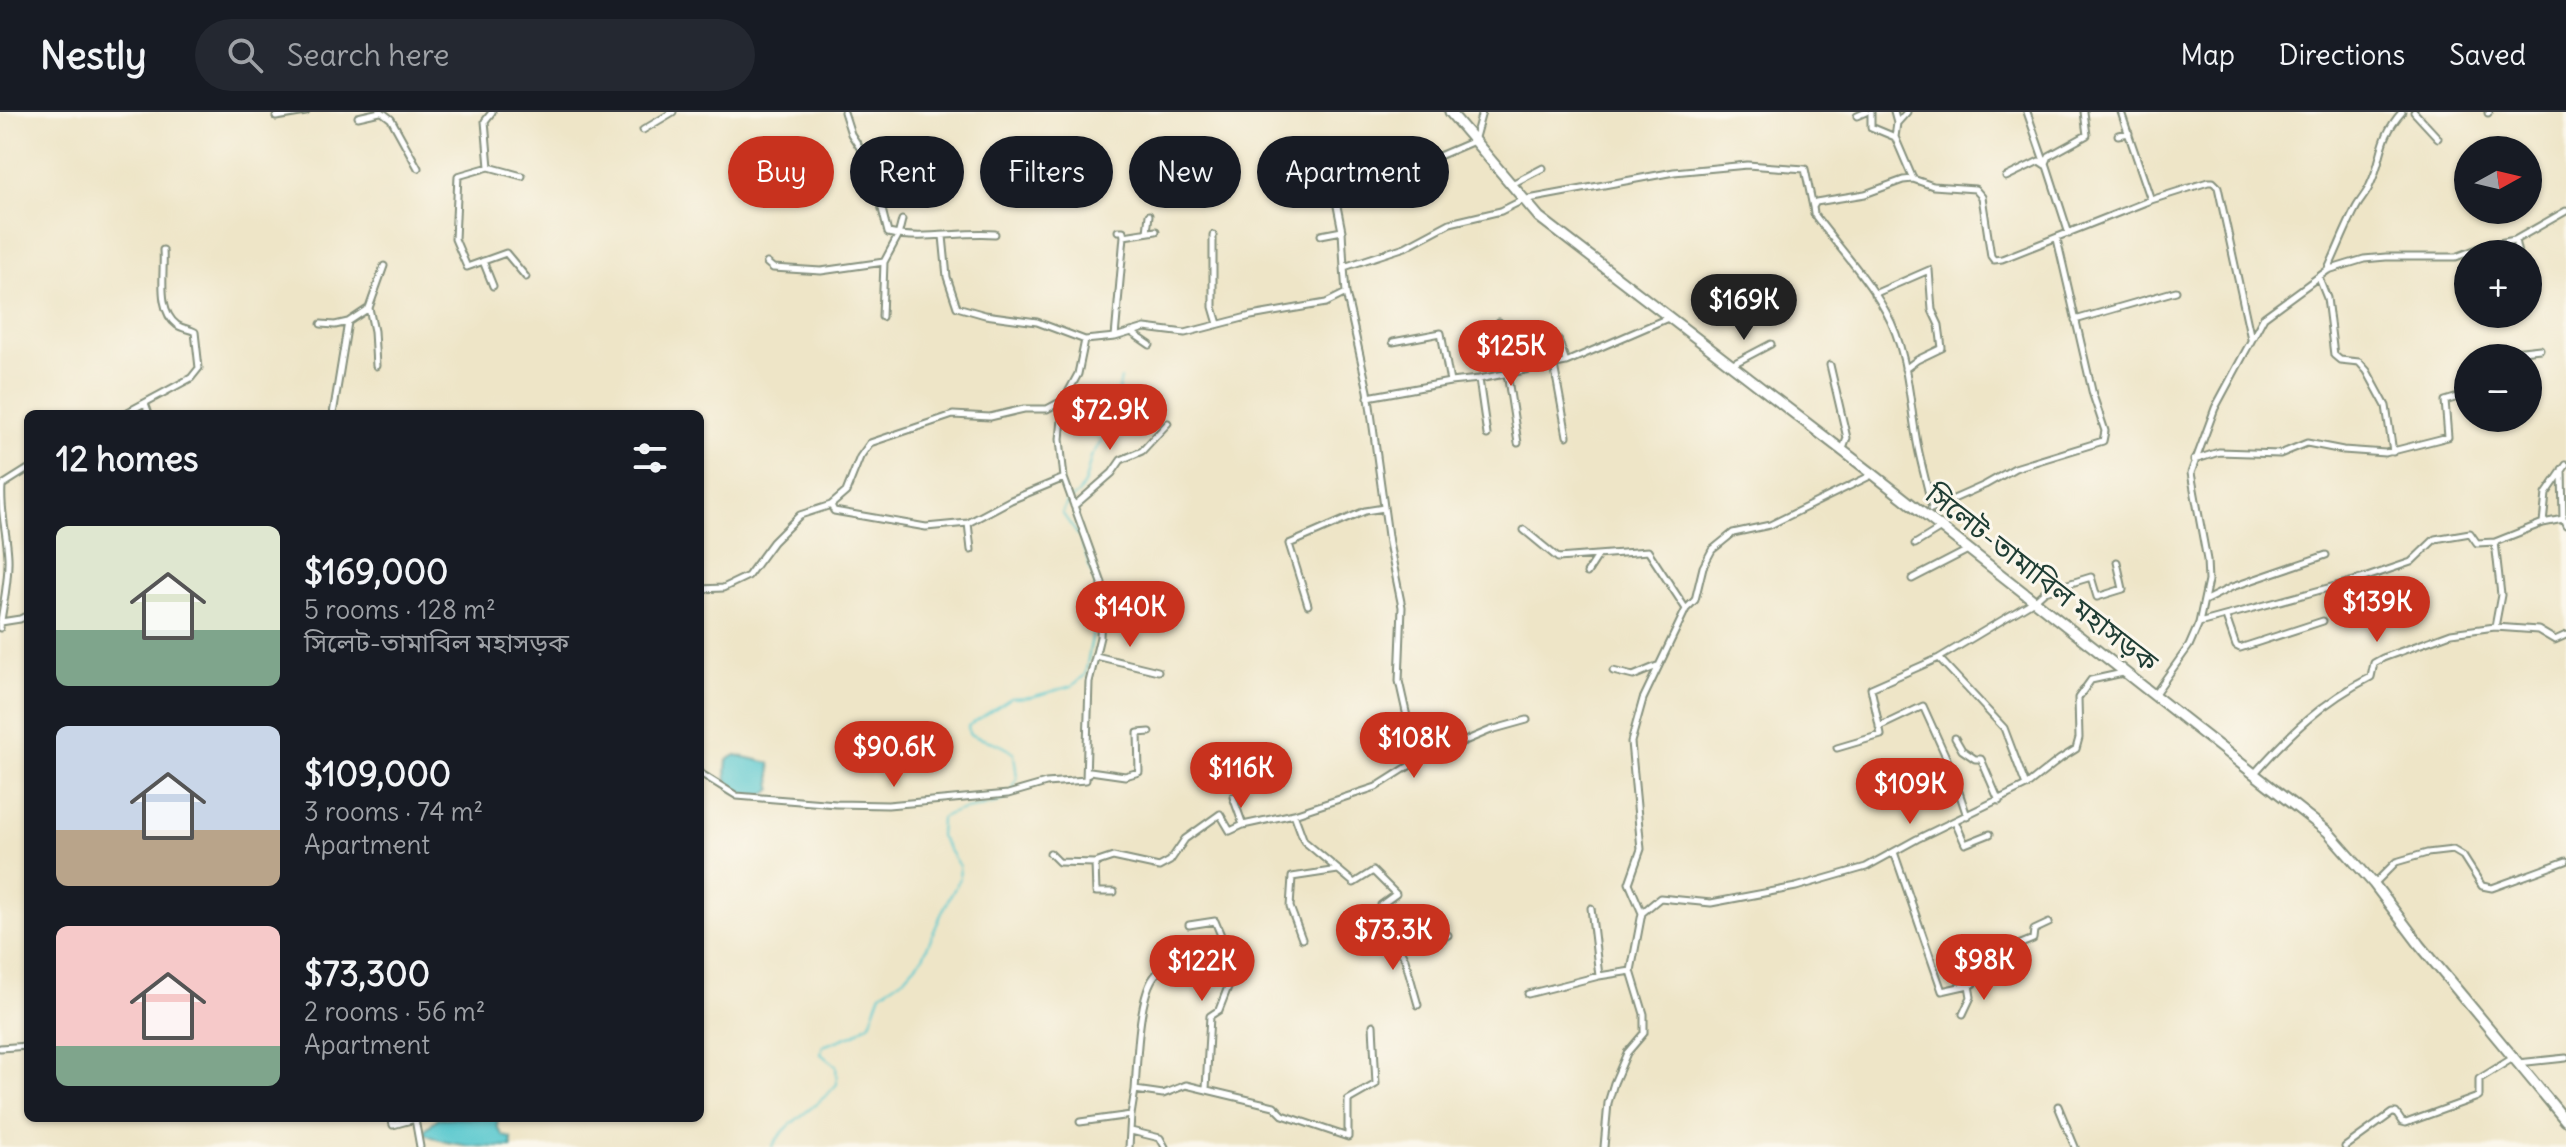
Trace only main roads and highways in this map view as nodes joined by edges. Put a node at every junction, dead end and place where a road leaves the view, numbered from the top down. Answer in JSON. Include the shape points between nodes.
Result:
{"nodes":[{"id":1,"x":1450,"y":112,"type":"edge"},
{"id":2,"x":2566,"y":1121,"type":"edge"}],
"edges":[{"from":1,"to":2,"type":"highway","name":"সিলেট-তামাবিল মহাসড়ক","via":[[1539,217],[1930,512],[1941,528],[2328,832]]}]}
